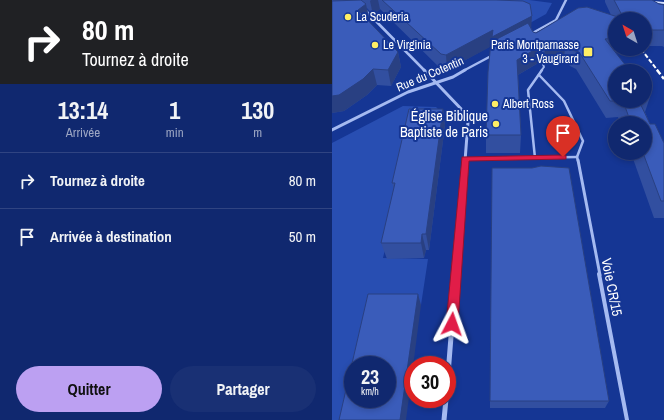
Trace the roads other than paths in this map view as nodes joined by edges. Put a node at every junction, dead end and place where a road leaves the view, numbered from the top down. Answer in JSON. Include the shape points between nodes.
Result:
{"nodes":[{"id":1,"x":566,"y":0,"type":"edge"},
{"id":2,"x":644,"y":2,"type":"edge"},
{"id":3,"x":664,"y":3,"type":"edge"},
{"id":4,"x":360,"y":6,"type":"edge"},
{"id":5,"x":664,"y":8,"type":"edge"},
{"id":6,"x":366,"y":11,"type":"junction"},
{"id":7,"x":358,"y":12,"type":"edge"},
{"id":8,"x":529,"y":37,"type":"edge"},
{"id":9,"x":494,"y":54,"type":"edge"},
{"id":10,"x":541,"y":60,"type":"edge"},
{"id":11,"x":539,"y":75,"type":"junction"},
{"id":12,"x":436,"y":83,"type":"junction"},
{"id":13,"x":332,"y":130,"type":"edge"},
{"id":14,"x":577,"y":157,"type":"junction"},
{"id":15,"x":535,"y":158,"type":"junction"},
{"id":16,"x":465,"y":159,"type":"junction"},
{"id":17,"x":449,"y":356,"type":"edge"},
{"id":18,"x":445,"y":408,"type":"edge"},
{"id":19,"x":444,"y":420,"type":"edge"},
{"id":20,"x":627,"y":420,"type":"edge"}],
"edges":[{"from":1,"to":8,"type":"street","via":[[556,20]]},
{"from":2,"to":3,"type":"main road"},
{"from":2,"to":5,"type":"main road"},
{"from":4,"to":6,"type":"street"},
{"from":6,"to":7,"type":"street"},
{"from":6,"to":12,"type":"street"},
{"from":9,"to":12,"type":"street","name":"Rue du Cotentin","via":[[453,77]]},
{"from":10,"to":11,"type":"lane","via":[[544,67]]},
{"from":11,"to":14,"type":"lane","via":[[564,101],[583,141]]},
{"from":11,"to":15,"type":"lane","via":[[528,90]]},
{"from":12,"to":13,"type":"street","name":"Rue du Cotentin","via":[[408,92]]},
{"from":12,"to":16,"type":"street","via":[[467,116]]},
{"from":14,"to":15,"type":"lane"},
{"from":14,"to":20,"type":"lane","name":"Voie CR/15"},
{"from":15,"to":16,"type":"lane"},
{"from":16,"to":17,"type":"street"},
{"from":18,"to":19,"type":"street"}]}
